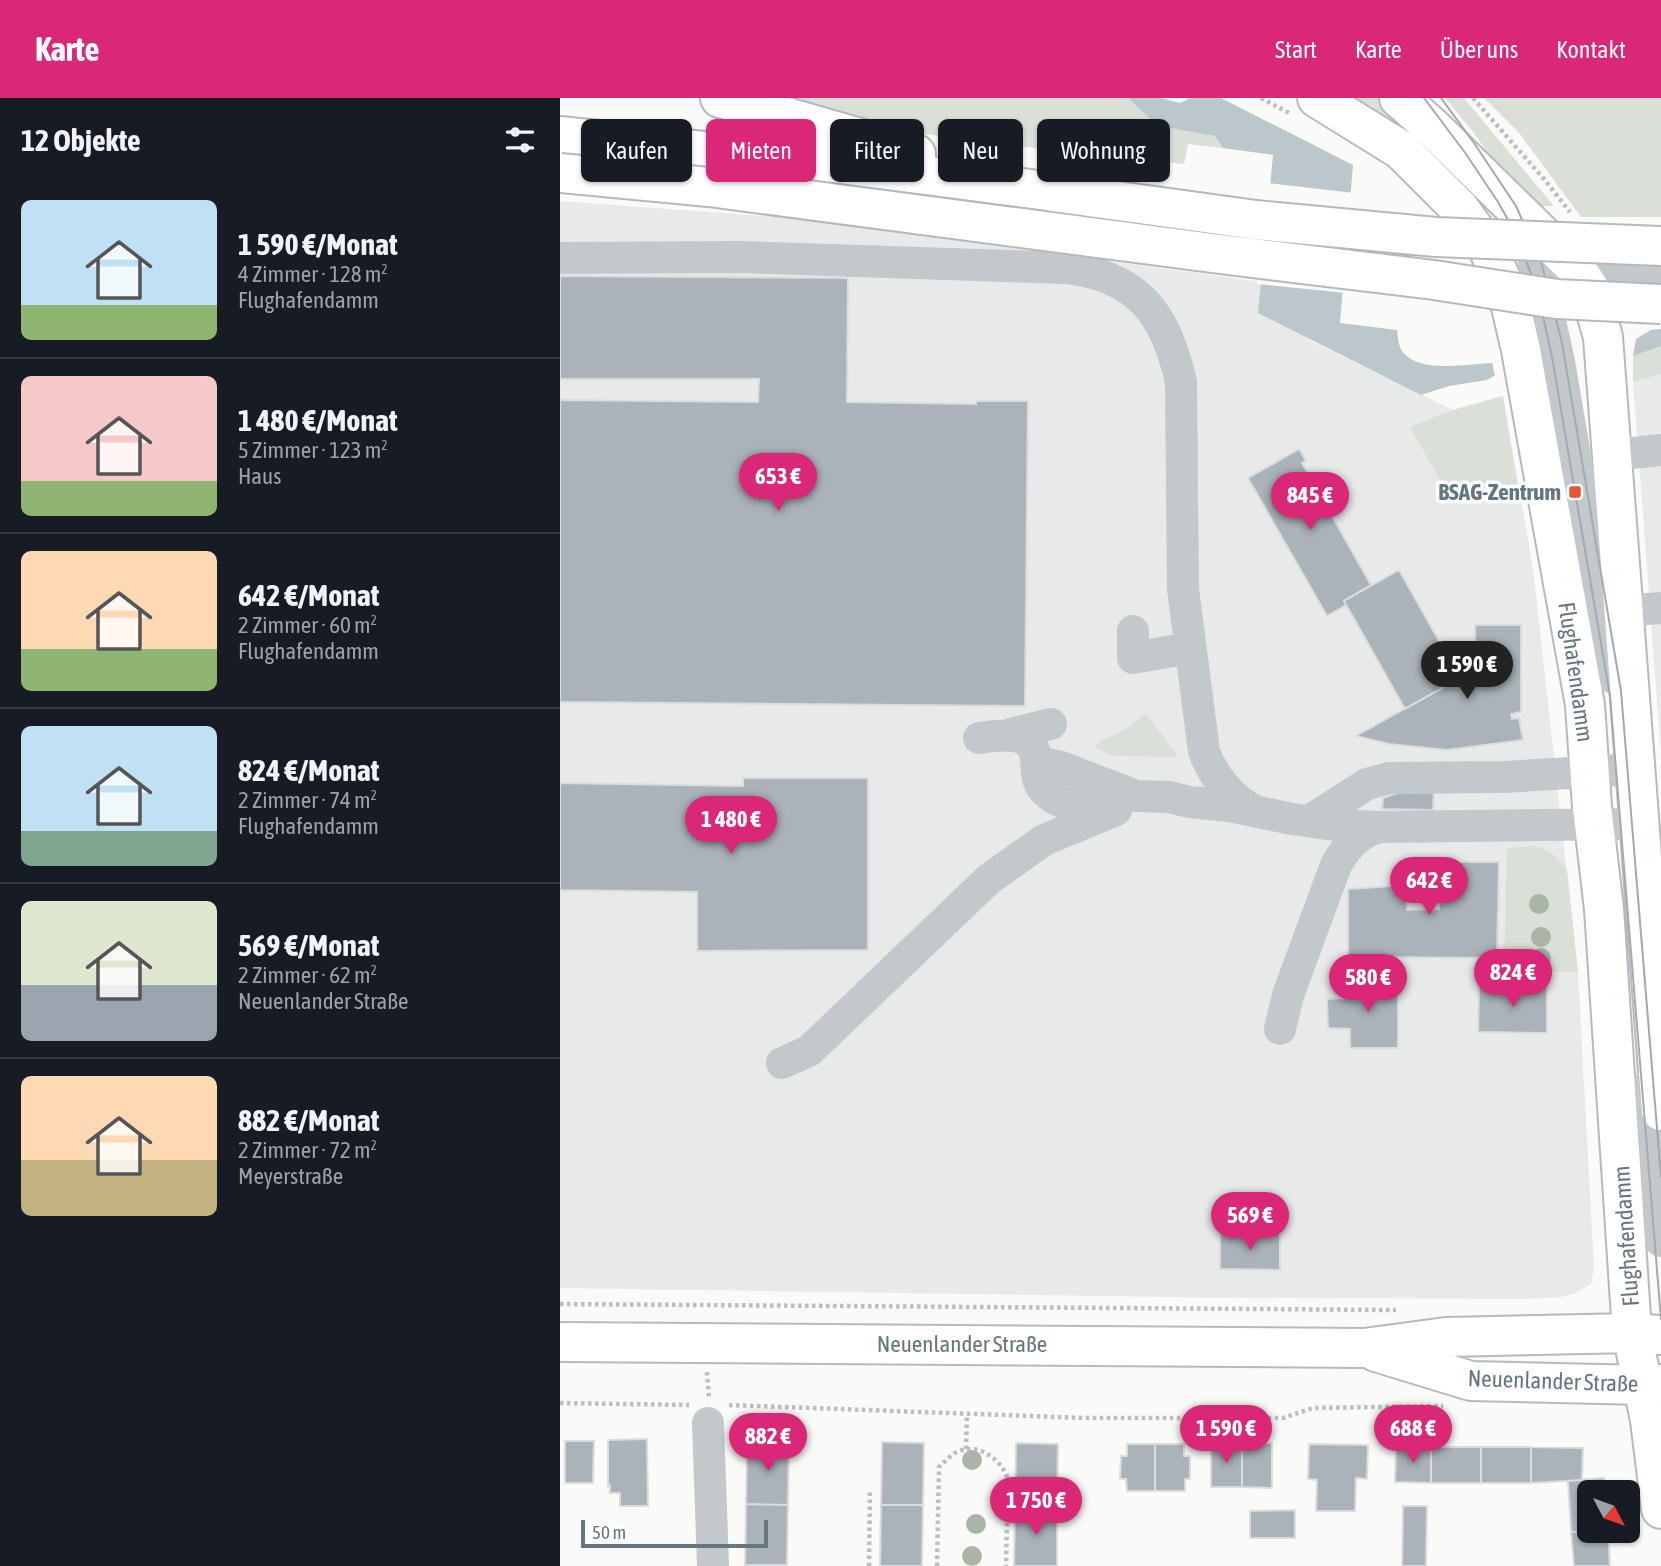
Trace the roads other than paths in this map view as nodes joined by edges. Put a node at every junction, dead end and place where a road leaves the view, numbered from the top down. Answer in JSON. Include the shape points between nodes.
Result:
{"nodes":[{"id":1,"x":720,"y":98,"type":"edge"},
{"id":2,"x":1399,"y":98,"type":"edge"},
{"id":3,"x":1305,"y":106,"type":"edge"},
{"id":4,"x":560,"y":135,"type":"edge"},
{"id":5,"x":560,"y":173,"type":"edge"},
{"id":6,"x":1053,"y":192,"type":"junction"},
{"id":7,"x":1661,"y":246,"type":"edge"},
{"id":8,"x":560,"y":258,"type":"edge"},
{"id":9,"x":1494,"y":262,"type":"junction"},
{"id":10,"x":1534,"y":265,"type":"junction"},
{"id":11,"x":1575,"y":267,"type":"junction"},
{"id":12,"x":1661,"y":270,"type":"edge"},
{"id":13,"x":1661,"y":304,"type":"edge"},
{"id":14,"x":1661,"y":450,"type":"edge"},
{"id":15,"x":1612,"y":455,"type":"junction"},
{"id":16,"x":1643,"y":609,"type":"edge"},
{"id":17,"x":1190,"y":648,"type":"junction"},
{"id":18,"x":1131,"y":655,"type":"dead end"},
{"id":19,"x":1051,"y":724,"type":"dead end"},
{"id":20,"x":1011,"y":734,"type":"junction"},
{"id":21,"x":979,"y":738,"type":"dead end"},
{"id":22,"x":1042,"y":763,"type":"dead end"},
{"id":23,"x":1616,"y":770,"type":"junction"},
{"id":24,"x":1189,"y":802,"type":"junction"},
{"id":25,"x":1116,"y":810,"type":"junction"},
{"id":26,"x":1255,"y":811,"type":"junction"},
{"id":27,"x":1310,"y":821,"type":"junction"},
{"id":28,"x":1621,"y":824,"type":"junction"},
{"id":29,"x":1380,"y":827,"type":"junction"},
{"id":30,"x":1336,"y":865,"type":"junction"},
{"id":31,"x":1280,"y":1029,"type":"dead end"},
{"id":32,"x":782,"y":1063,"type":"dead end"},
{"id":33,"x":1661,"y":1111,"type":"edge"},
{"id":34,"x":1661,"y":1241,"type":"edge"},
{"id":35,"x":1646,"y":1334,"type":"edge"},
{"id":36,"x":560,"y":1342,"type":"edge"},
{"id":37,"x":1364,"y":1348,"type":"junction"},
{"id":38,"x":1652,"y":1384,"type":"edge"},
{"id":39,"x":709,"y":1414,"type":"road end"},
{"id":40,"x":1661,"y":1509,"type":"edge"},
{"id":41,"x":713,"y":1566,"type":"edge"}],
"edges":[{"from":1,"to":6,"type":"main road"},
{"from":2,"to":11,"type":"main road","name":"Flughafendamm"},
{"from":3,"to":9,"type":"main road","name":"Flughafendamm","via":[[1401,150],[1459,208]]},
{"from":4,"to":6,"type":"main road"},
{"from":5,"to":13,"type":"main road","bridge":true,"via":[[709,187],[1434,279],[1557,299]]},
{"from":6,"to":7,"type":"main road","bridge":true,"via":[[1255,220],[1422,236]]},
{"from":8,"to":17,"type":"street","via":[[741,257],[1066,268],[1092,271],[1123,283],[1147,306],[1176,360],[1183,406],[1183,589]]},
{"from":9,"to":10,"type":"street"},
{"from":9,"to":23,"type":"main road","name":"Flughafendamm","via":[[1509,298],[1521,350],[1585,705]]},
{"from":10,"to":11,"type":"street"},
{"from":10,"to":23,"type":"street","via":[[1559,362],[1609,650],[1620,723]]},
{"from":11,"to":12,"type":"street"},
{"from":11,"to":15,"type":"main road","name":"Flughafendamm","via":[[1589,288],[1603,337]]},
{"from":14,"to":15,"type":"street"},
{"from":15,"to":16,"type":"main road","name":"Flughafendamm"},
{"from":16,"to":23,"type":"main road","name":"Flughafendamm"},
{"from":17,"to":18,"type":"street"},
{"from":17,"to":26,"type":"street","via":[[1208,761],[1232,794]]},
{"from":19,"to":20,"type":"street"},
{"from":20,"to":21,"type":"street"},
{"from":20,"to":25,"type":"street","via":[[1033,749],[1038,778],[1049,793],[1070,805]]},
{"from":22,"to":24,"type":"street","via":[[1136,796]]},
{"from":23,"to":27,"type":"street","via":[[1389,778],[1367,784]]},
{"from":23,"to":28,"type":"main road","name":"Flughafendamm"},
{"from":24,"to":25,"type":"street","via":[[1165,809]]},
{"from":24,"to":26,"type":"street"},
{"from":25,"to":32,"type":"street","via":[[1044,840],[989,879],[809,1051]]},
{"from":26,"to":27,"type":"street"},
{"from":27,"to":29,"type":"street"},
{"from":27,"to":30,"type":"street"},
{"from":28,"to":29,"type":"street"},
{"from":28,"to":33,"type":"main road","name":"Flughafendamm"},
{"from":28,"to":34,"type":"street"},
{"from":28,"to":35,"type":"main road","name":"Flughafendamm","via":[[1604,909]]},
{"from":29,"to":30,"type":"street","via":[[1346,848]]},
{"from":30,"to":31,"type":"street"},
{"from":35,"to":37,"type":"main road","name":"Neuenlander Straße","via":[[1446,1338]]},
{"from":35,"to":38,"type":"main road","name":"Flughafendamm"},
{"from":36,"to":37,"type":"main road","name":"Neuenlander Straße"},
{"from":37,"to":38,"type":"main road","name":"Neuenlander Straße","via":[[1471,1381]]},
{"from":38,"to":40,"type":"main road","name":"Flughafendamm"},
{"from":39,"to":41,"type":"street"}]}
